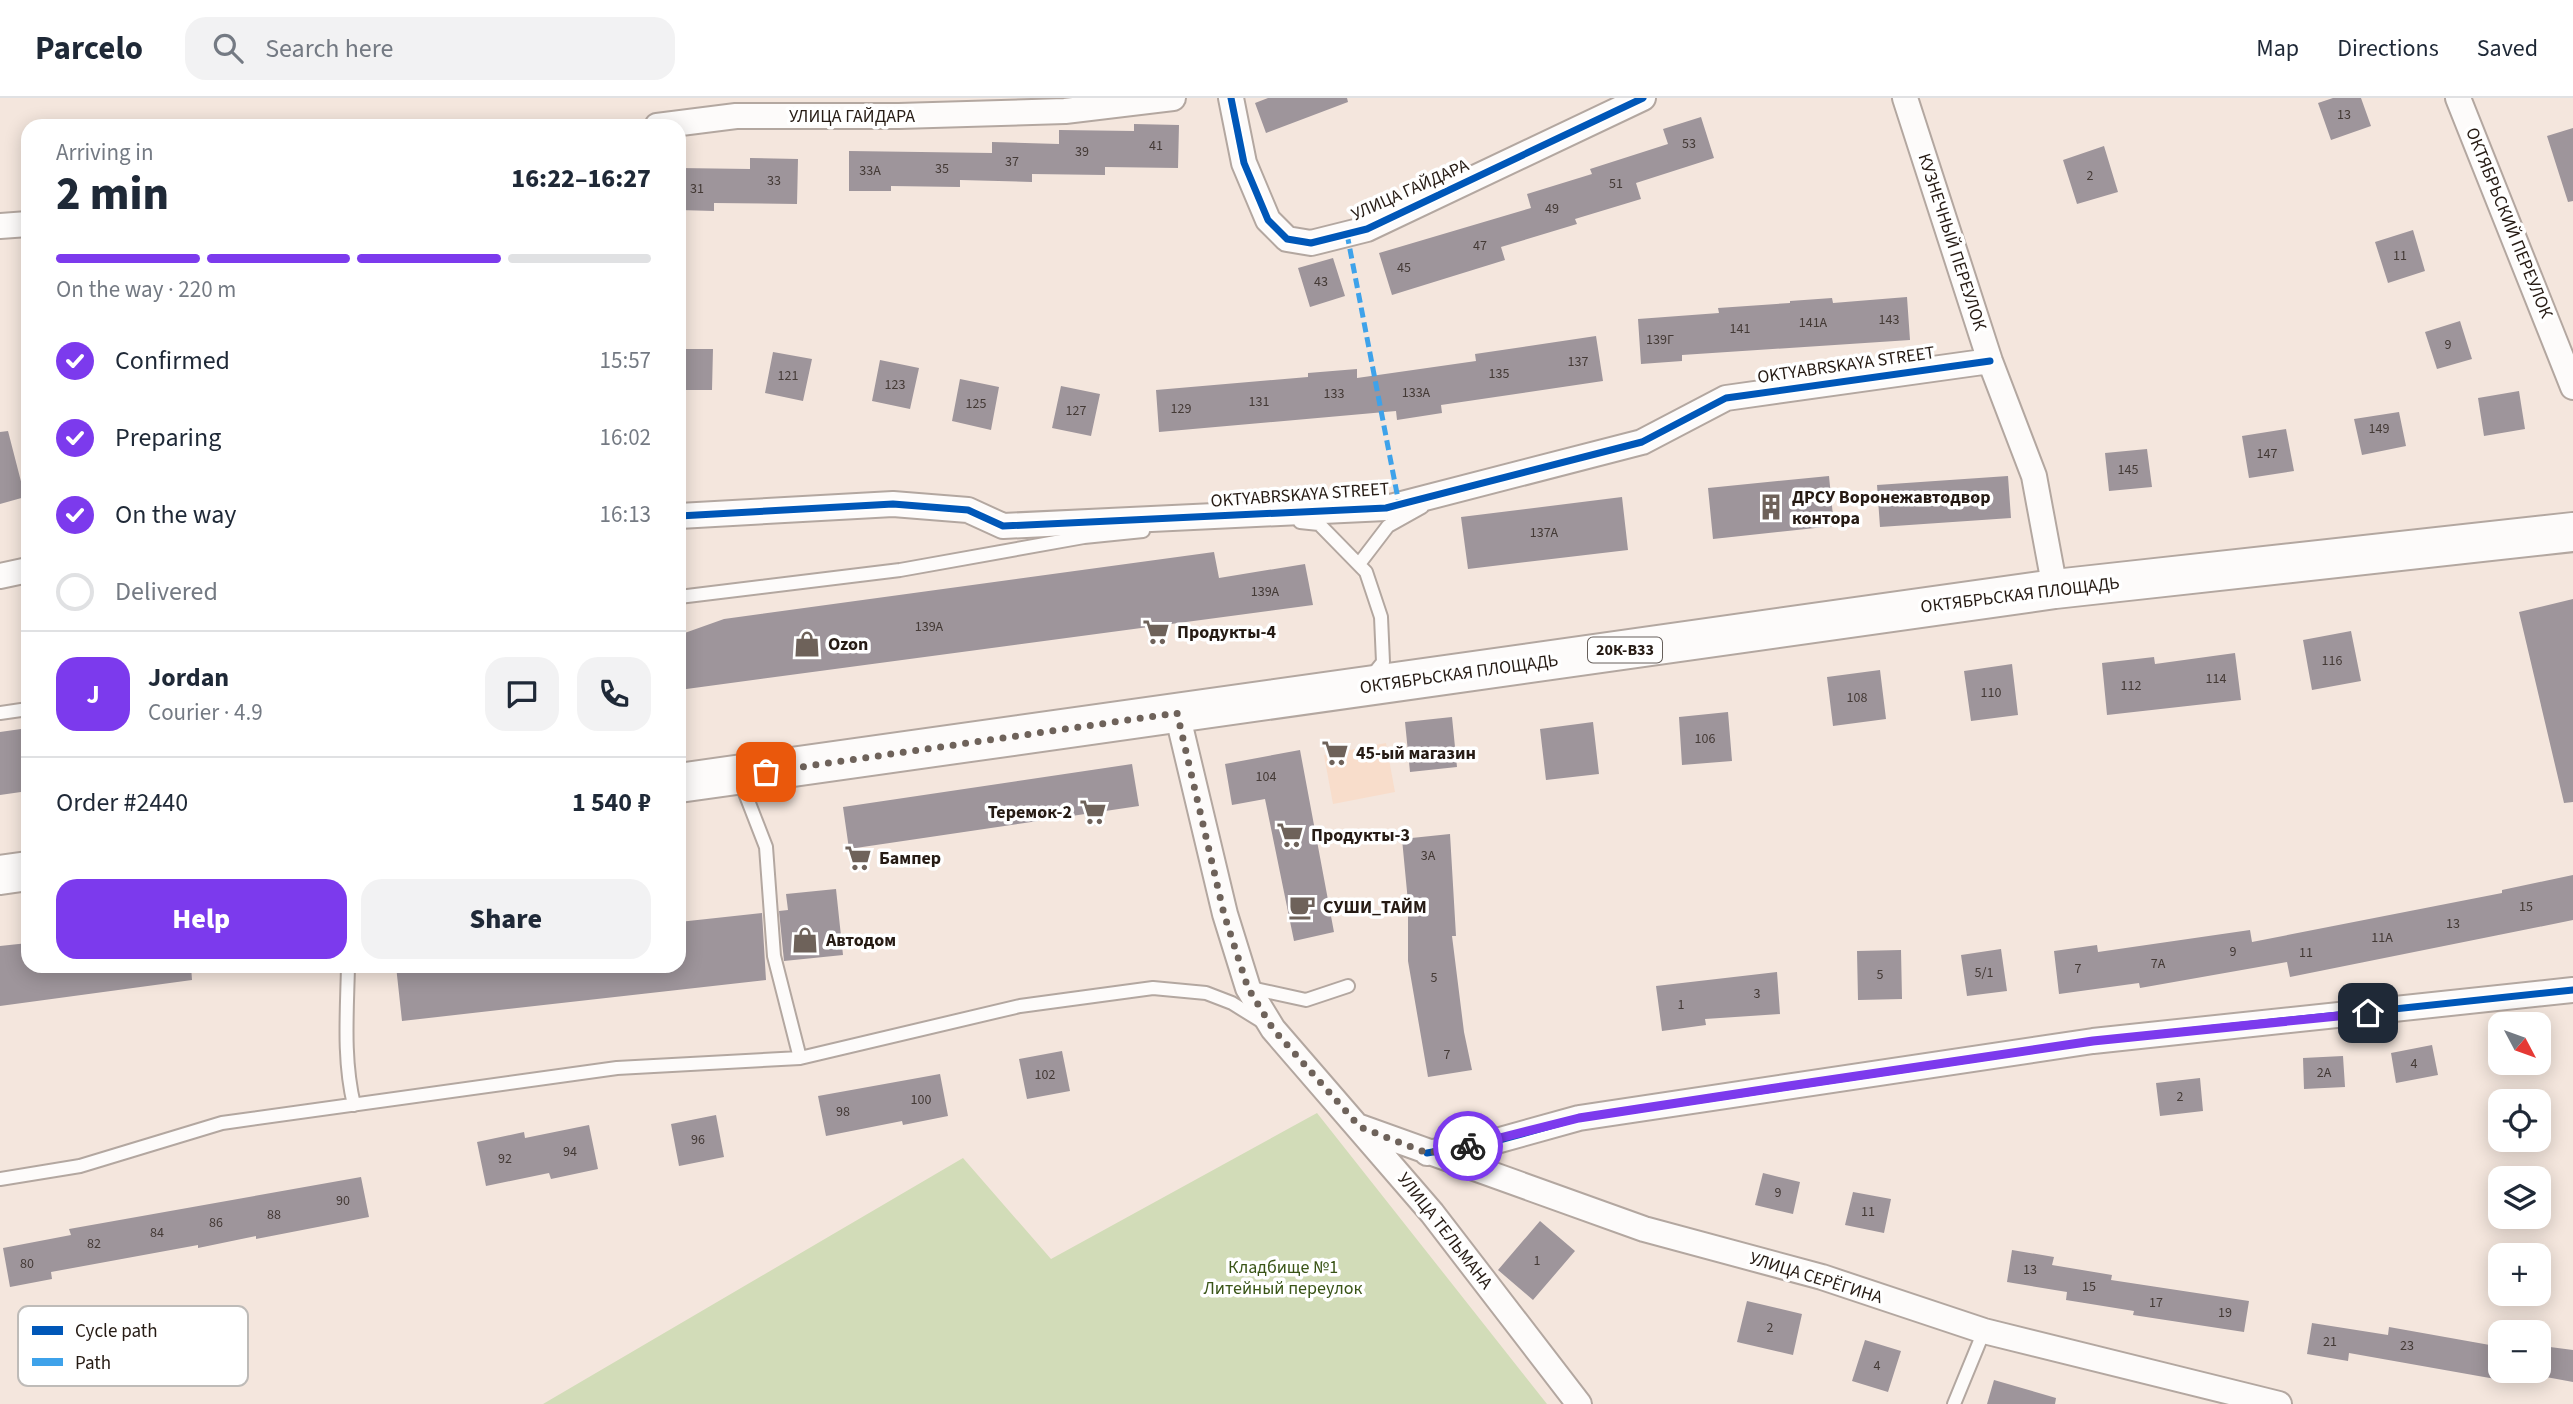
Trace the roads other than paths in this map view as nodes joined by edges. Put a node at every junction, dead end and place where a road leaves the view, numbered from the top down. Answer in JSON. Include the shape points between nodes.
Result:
{"nodes":[{"id":1,"x":1173,"y":98,"type":"edge"},
{"id":2,"x":1231,"y":98,"type":"edge"},
{"id":3,"x":1643,"y":98,"type":"edge"},
{"id":4,"x":1905,"y":98,"type":"edge"},
{"id":5,"x":2458,"y":98,"type":"edge"},
{"id":6,"x":686,"y":122,"type":"edge"},
{"id":7,"x":21,"y":224,"type":"edge"},
{"id":8,"x":0,"y":226,"type":"edge"},
{"id":9,"x":1990,"y":361,"type":"junction"},
{"id":10,"x":2573,"y":387,"type":"edge"},
{"id":11,"x":1454,"y":490,"type":"junction"},
{"id":12,"x":686,"y":516,"type":"edge"},
{"id":13,"x":2573,"y":532,"type":"edge"},
{"id":14,"x":1359,"y":564,"type":"junction"},
{"id":15,"x":21,"y":572,"type":"edge"},
{"id":16,"x":0,"y":576,"type":"edge"},
{"id":17,"x":2055,"y":589,"type":"junction"},
{"id":18,"x":686,"y":596,"type":"edge"},
{"id":19,"x":1362,"y":688,"type":"junction"},
{"id":20,"x":21,"y":710,"type":"edge"},
{"id":21,"x":0,"y":713,"type":"edge"},
{"id":22,"x":1177,"y":713,"type":"junction"},
{"id":23,"x":738,"y":776,"type":"junction"},
{"id":24,"x":686,"y":782,"type":"edge"},
{"id":25,"x":21,"y":872,"type":"edge"},
{"id":26,"x":0,"y":875,"type":"edge"},
{"id":27,"x":348,"y":973,"type":"edge"},
{"id":28,"x":1348,"y":986,"type":"dead end"},
{"id":29,"x":1248,"y":988,"type":"junction"},
{"id":30,"x":2573,"y":990,"type":"edge"},
{"id":31,"x":1273,"y":1029,"type":"junction"},
{"id":32,"x":800,"y":1058,"type":"junction"},
{"id":33,"x":354,"y":1105,"type":"junction"},
{"id":34,"x":1360,"y":1127,"type":"junction"},
{"id":35,"x":1427,"y":1153,"type":"junction"},
{"id":36,"x":0,"y":1179,"type":"edge"},
{"id":37,"x":1984,"y":1331,"type":"junction"},
{"id":38,"x":1579,"y":1404,"type":"edge"},
{"id":39,"x":1954,"y":1404,"type":"edge"},
{"id":40,"x":2279,"y":1404,"type":"edge"}],
"edges":[{"from":1,"to":6,"type":"street","name":"УЛИЦА ГАЙДАРА","via":[[1065,111],[736,116]]},
{"from":2,"to":3,"type":"street","name":"УЛИЦА ГАЙДАРА","via":[[1244,163],[1268,220],[1287,239],[1311,243],[1367,229]]},
{"from":4,"to":9,"type":"street","name":"КУЗНЕЧНЫЙ ПЕРЕУЛОК"},
{"from":5,"to":10,"type":"street","name":"ОКТЯБРЬСКИЙ ПЕРЕУЛОК"},
{"from":7,"to":8,"type":"street"},
{"from":9,"to":11,"type":"street","name":"OKTYABRSKAYA STREET","via":[[1726,398],[1642,442]]},
{"from":9,"to":17,"type":"street","name":"КУЗНЕЧНЫЙ ПЕРЕУЛОК","via":[[2034,476]]},
{"from":11,"to":12,"type":"street","name":"OKTYABRSKAYA STREET","via":[[1386,508],[1003,526],[968,510],[893,504]]},
{"from":11,"to":14,"type":"lane","via":[[1388,526]]},
{"from":13,"to":17,"type":"main road","name":"ОКТЯБРЬСКАЯ ПЛОЩАДЬ","number":"20К-В33"},
{"from":14,"to":18,"type":"lane","via":[[1320,524],[1257,517],[1084,537],[900,570]]},
{"from":14,"to":19,"type":"lane","via":[[1381,617],[1383,662]]},
{"from":15,"to":16,"type":"street"},
{"from":17,"to":19,"type":"main road","name":"ОКТЯБРЬСКАЯ ПЛОЩАДЬ","number":"20К-В33"},
{"from":19,"to":22,"type":"main road","name":"ОКТЯБРЬСКАЯ ПЛОЩАДЬ","number":"20К-В33"},
{"from":20,"to":21,"type":"lane"},
{"from":22,"to":23,"type":"main road","name":"ОКТЯБРЬСКАЯ ПЛОЩАДЬ","number":"20К-В33"},
{"from":22,"to":29,"type":"street","name":"УЛИЦА ТЕЛЬМАНА","via":[[1224,914]]},
{"from":23,"to":24,"type":"main road","name":"ОКТЯБРЬСКАЯ ПЛОЩАДЬ","number":"20К-В33"},
{"from":23,"to":32,"type":"lane","via":[[766,847],[774,956]]},
{"from":25,"to":26,"type":"main road"},
{"from":27,"to":33,"type":"lane","via":[[345,1032]]},
{"from":28,"to":29,"type":"lane","via":[[1306,1000]]},
{"from":29,"to":31,"type":"street","name":"УЛИЦА ТЕЛЬМАНА"},
{"from":30,"to":35,"type":"street","via":[[2093,1041],[1579,1118],[1500,1140]]},
{"from":31,"to":32,"type":"lane","via":[[1206,993],[1153,988],[1020,1006]]},
{"from":31,"to":34,"type":"street","name":"УЛИЦА ТЕЛЬМАНА"},
{"from":32,"to":33,"type":"lane","via":[[617,1068]]},
{"from":33,"to":36,"type":"lane","via":[[222,1123],[80,1166]]},
{"from":34,"to":35,"type":"street","name":"УЛИЦА СЕРЁГИНА"},
{"from":34,"to":38,"type":"street","name":"УЛИЦА ТЕЛЬМАНА"},
{"from":35,"to":37,"type":"street","name":"УЛИЦА СЕРЁГИНА","via":[[1644,1229],[1822,1277]]},
{"from":37,"to":39,"type":"lane"},
{"from":37,"to":40,"type":"street","name":"УЛИЦА СЕРЁГИНА"}]}
